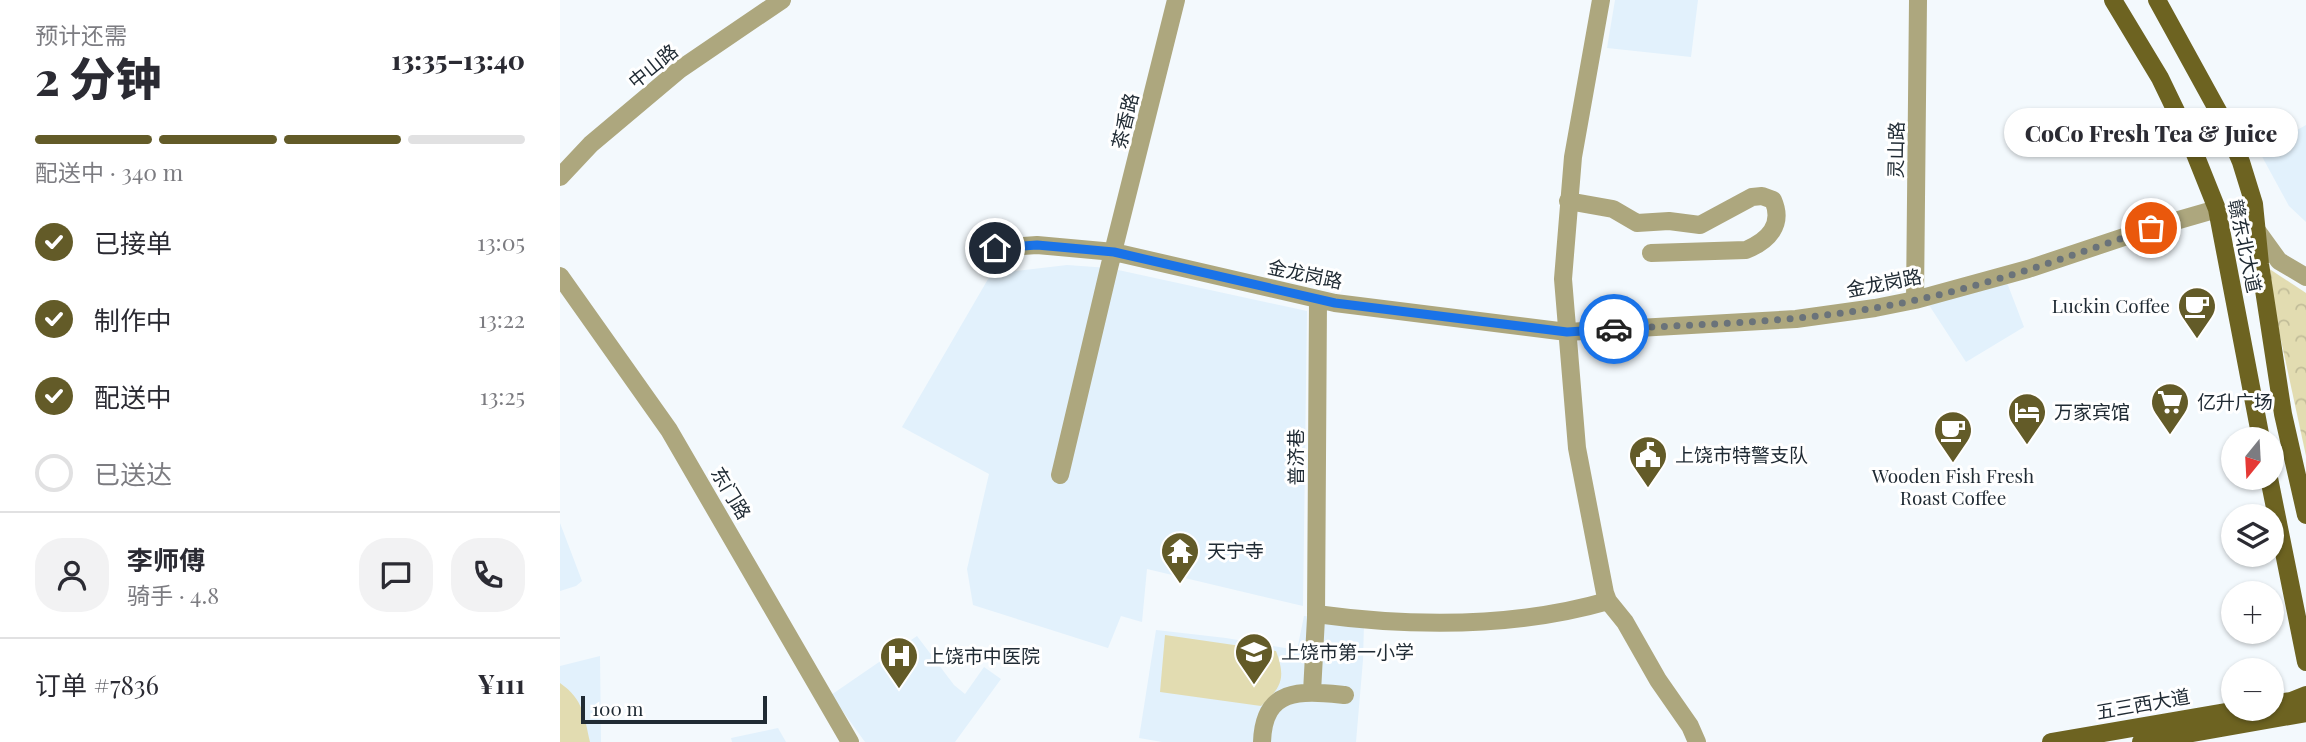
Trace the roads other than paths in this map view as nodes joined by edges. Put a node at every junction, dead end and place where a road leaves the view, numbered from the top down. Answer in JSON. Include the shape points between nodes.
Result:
{"nodes":[{"id":1,"x":782,"y":0,"type":"edge"},
{"id":2,"x":1176,"y":0,"type":"edge"},
{"id":3,"x":1601,"y":0,"type":"edge"},
{"id":4,"x":1919,"y":0,"type":"edge"},
{"id":5,"x":2113,"y":0,"type":"edge"},
{"id":6,"x":2157,"y":0,"type":"edge"},
{"id":7,"x":560,"y":177,"type":"edge"},
{"id":8,"x":1567,"y":201,"type":"junction"},
{"id":9,"x":2217,"y":209,"type":"junction"},
{"id":10,"x":2258,"y":232,"type":"junction"},
{"id":11,"x":995,"y":248,"type":"dead end"},
{"id":12,"x":1114,"y":252,"type":"junction"},
{"id":13,"x":1651,"y":253,"type":"dead end"},
{"id":14,"x":560,"y":276,"type":"edge"},
{"id":15,"x":2306,"y":277,"type":"edge"},
{"id":16,"x":1318,"y":299,"type":"junction"},
{"id":17,"x":1915,"y":300,"type":"junction"},
{"id":18,"x":1567,"y":332,"type":"junction"},
{"id":19,"x":2259,"y":427,"type":"edge"},
{"id":20,"x":1060,"y":475,"type":"dead end"},
{"id":21,"x":2271,"y":490,"type":"edge"},
{"id":22,"x":2306,"y":515,"type":"edge"},
{"id":23,"x":1608,"y":601,"type":"junction"},
{"id":24,"x":1315,"y":614,"type":"junction"},
{"id":25,"x":2306,"y":662,"type":"edge"},
{"id":26,"x":1312,"y":692,"type":"junction"},
{"id":27,"x":1345,"y":695,"type":"dead end"},
{"id":28,"x":2306,"y":695,"type":"edge"},
{"id":29,"x":2284,"y":702,"type":"edge"},
{"id":30,"x":2221,"y":713,"type":"edge"},
{"id":31,"x":2306,"y":713,"type":"edge"},
{"id":32,"x":850,"y":742,"type":"edge"},
{"id":33,"x":1262,"y":742,"type":"edge"},
{"id":34,"x":1696,"y":742,"type":"edge"},
{"id":35,"x":2051,"y":742,"type":"edge"},
{"id":36,"x":2141,"y":742,"type":"edge"}],
"edges":[{"from":1,"to":7,"type":"street","name":"中山路","via":[[679,70],[591,144]]},
{"from":2,"to":12,"type":"street","name":"茶香路"},
{"from":3,"to":8,"type":"street"},
{"from":4,"to":17,"type":"street","name":"灵山路"},
{"from":5,"to":9,"type":"main road","name":"赣东北大道","via":[[2160,78]]},
{"from":6,"to":10,"type":"main road","via":[[2237,151]]},
{"from":8,"to":13,"type":"street","via":[[1613,209],[1637,223],[1669,221],[1700,226],[1752,197],[1773,200],[1777,208],[1774,230],[1746,250]]},
{"from":8,"to":18,"type":"street","via":[[1563,279]]},
{"from":9,"to":17,"type":"street","name":"金龙岗路","via":[[2028,270]]},
{"from":9,"to":19,"type":"main road","name":"赣东北大道"},
{"from":10,"to":15,"type":"street","via":[[2279,261]]},
{"from":10,"to":22,"type":"main road","via":[[2283,414]]},
{"from":11,"to":12,"type":"street","name":"金龙岗路","via":[[1037,245]]},
{"from":12,"to":16,"type":"street","name":"金龙岗路"},
{"from":12,"to":20,"type":"street","name":"茶香路"},
{"from":14,"to":32,"type":"street","name":"东门路","via":[[669,429]]},
{"from":16,"to":18,"type":"street","name":"金龙岗路"},
{"from":16,"to":24,"type":"street","name":"普济巷"},
{"from":17,"to":18,"type":"street","name":"金龙岗路","via":[[1796,319]]},
{"from":18,"to":23,"type":"street","via":[[1577,448]]},
{"from":21,"to":25,"type":"main road"},
{"from":23,"to":24,"type":"street","via":[[1547,616],[1498,620],[1403,622]]},
{"from":23,"to":34,"type":"street"},
{"from":24,"to":26,"type":"street","name":"普济巷"},
{"from":26,"to":27,"type":"street"},
{"from":26,"to":33,"type":"street","via":[[1289,693],[1267,713]]},
{"from":28,"to":29,"type":"main road"},
{"from":30,"to":35,"type":"main road","name":"五三西大道"},
{"from":31,"to":36,"type":"main road","name":"五三西大道"}]}
